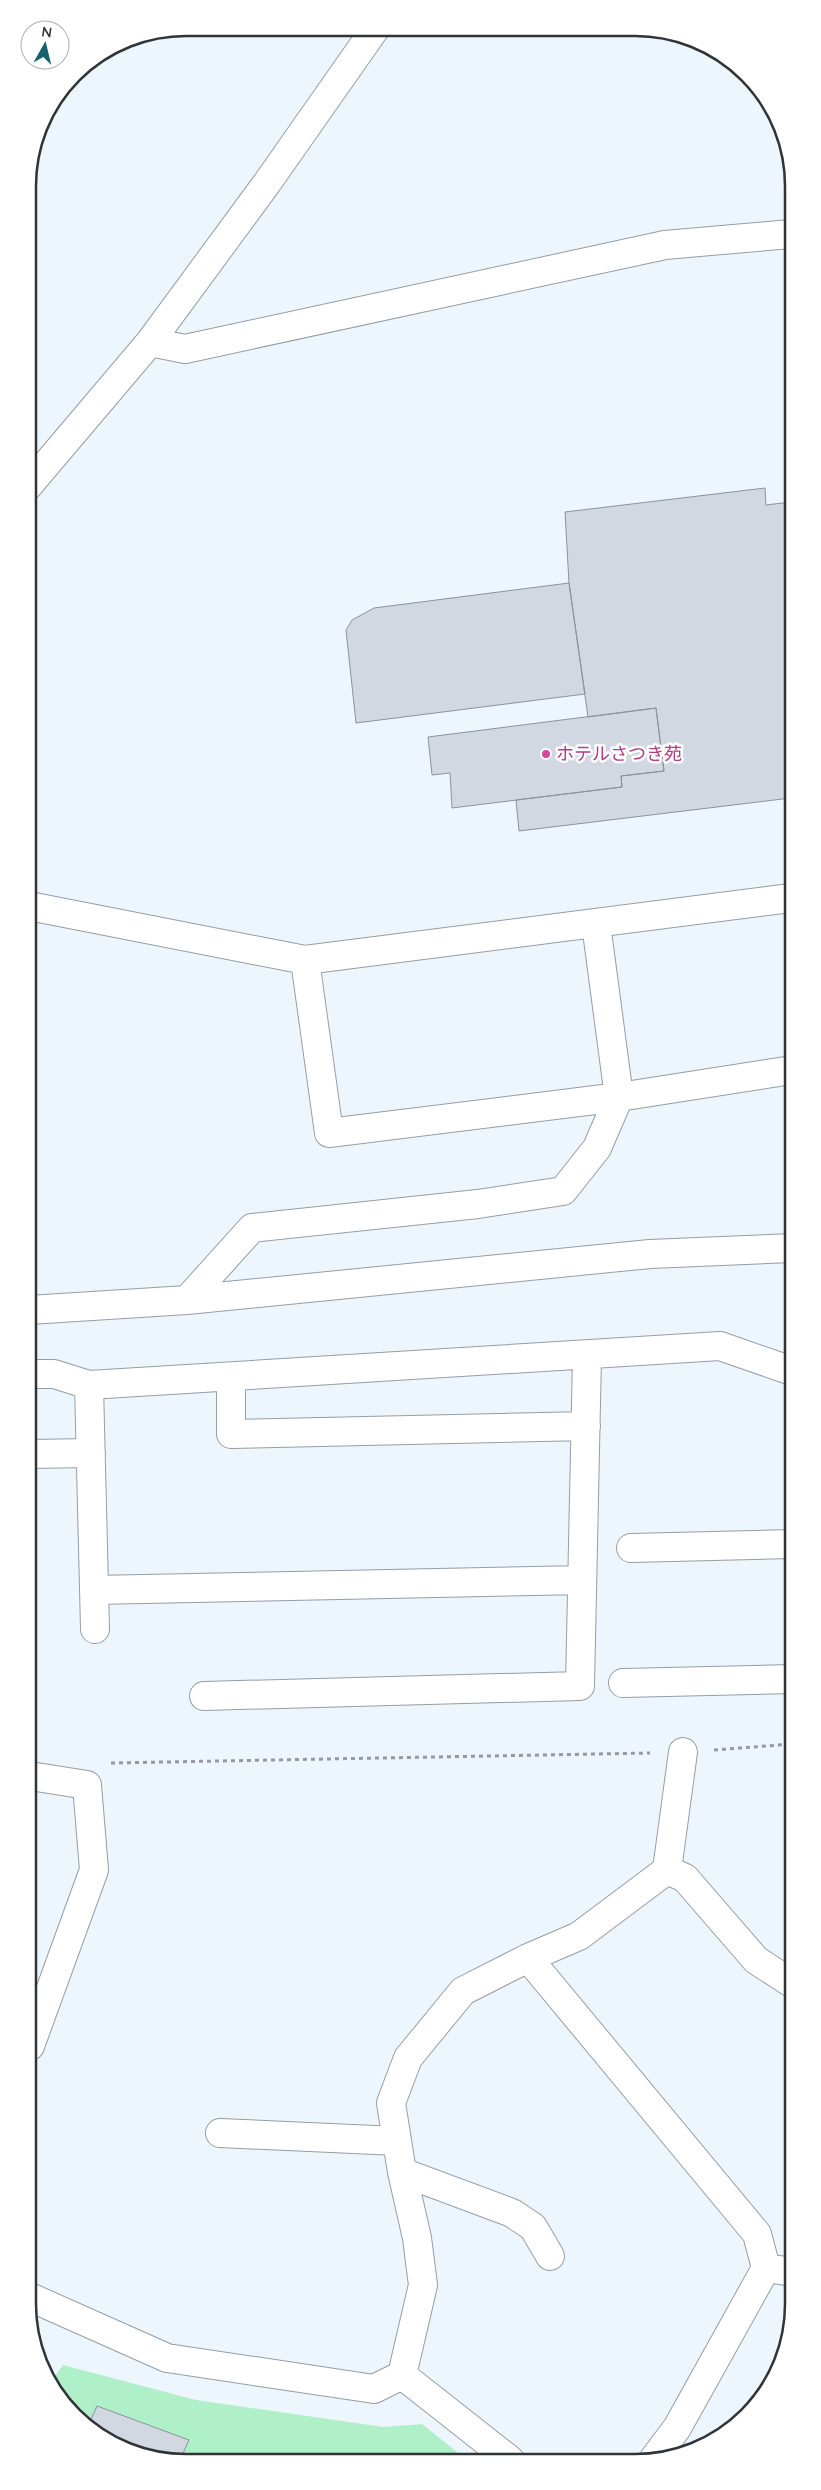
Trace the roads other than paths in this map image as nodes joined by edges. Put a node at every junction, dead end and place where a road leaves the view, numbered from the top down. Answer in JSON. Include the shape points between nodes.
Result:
{"nodes":[{"id":1,"x":369,"y":36,"type":"edge"},
{"id":2,"x":785,"y":235,"type":"edge"},
{"id":3,"x":150,"y":342,"type":"junction"},
{"id":4,"x":37,"y":476,"type":"edge"},
{"id":5,"x":785,"y":899,"type":"edge"},
{"id":6,"x":37,"y":907,"type":"edge"},
{"id":7,"x":596,"y":924,"type":"junction"},
{"id":8,"x":305,"y":960,"type":"junction"},
{"id":9,"x":785,"y":1071,"type":"edge"},
{"id":10,"x":619,"y":1097,"type":"junction"},
{"id":11,"x":785,"y":1248,"type":"edge"},
{"id":12,"x":187,"y":1300,"type":"junction"},
{"id":13,"x":36,"y":1310,"type":"edge"},
{"id":14,"x":587,"y":1356,"type":"junction"},
{"id":15,"x":784,"y":1368,"type":"edge"},
{"id":16,"x":36,"y":1374,"type":"edge"},
{"id":17,"x":231,"y":1376,"type":"junction"},
{"id":18,"x":89,"y":1385,"type":"junction"},
{"id":19,"x":586,"y":1426,"type":"junction"},
{"id":20,"x":91,"y":1453,"type":"junction"},
{"id":21,"x":36,"y":1454,"type":"edge"},
{"id":22,"x":784,"y":1544,"type":"edge"},
{"id":23,"x":632,"y":1548,"type":"dead end"},
{"id":24,"x":582,"y":1580,"type":"junction"},
{"id":25,"x":94,"y":1590,"type":"junction"},
{"id":26,"x":95,"y":1629,"type":"dead end"},
{"id":27,"x":784,"y":1679,"type":"edge"},
{"id":28,"x":623,"y":1683,"type":"dead end"},
{"id":29,"x":204,"y":1696,"type":"dead end"},
{"id":30,"x":682,"y":1752,"type":"road end"},
{"id":31,"x":36,"y":1777,"type":"edge"},
{"id":32,"x":667,"y":1870,"type":"junction"},
{"id":33,"x":528,"y":1958,"type":"junction"},
{"id":34,"x":784,"y":1978,"type":"edge"},
{"id":35,"x":36,"y":2029,"type":"edge"},
{"id":36,"x":220,"y":2133,"type":"dead end"},
{"id":37,"x":396,"y":2142,"type":"junction"},
{"id":38,"x":402,"y":2172,"type":"junction"},
{"id":39,"x":550,"y":2256,"type":"dead end"},
{"id":40,"x":766,"y":2268,"type":"junction"},
{"id":41,"x":784,"y":2271,"type":"edge"},
{"id":42,"x":36,"y":2300,"type":"edge"},
{"id":43,"x":402,"y":2375,"type":"junction"},
{"id":44,"x":659,"y":2452,"type":"edge"},
{"id":45,"x":502,"y":2454,"type":"edge"}],
"edges":[{"from":1,"to":3,"type":"street","via":[[267,183]]},
{"from":2,"to":3,"type":"street","via":[[665,245],[185,349]]},
{"from":3,"to":4,"type":"street"},
{"from":5,"to":7,"type":"street"},
{"from":6,"to":8,"type":"street"},
{"from":7,"to":8,"type":"street"},
{"from":7,"to":10,"type":"street"},
{"from":8,"to":10,"type":"street","via":[[328,1133]]},
{"from":9,"to":10,"type":"street"},
{"from":10,"to":12,"type":"street","via":[[597,1148],[562,1191],[478,1204],[252,1228]]},
{"from":11,"to":12,"type":"street","via":[[650,1254]]},
{"from":12,"to":13,"type":"street"},
{"from":14,"to":15,"type":"street","via":[[720,1346]]},
{"from":14,"to":17,"type":"street"},
{"from":14,"to":19,"type":"street"},
{"from":16,"to":18,"type":"street","via":[[54,1374]]},
{"from":17,"to":18,"type":"street"},
{"from":17,"to":19,"type":"street","via":[[231,1434]]},
{"from":18,"to":20,"type":"street"},
{"from":19,"to":24,"type":"street"},
{"from":20,"to":21,"type":"street"},
{"from":20,"to":25,"type":"street"},
{"from":22,"to":23,"type":"street"},
{"from":24,"to":25,"type":"street"},
{"from":24,"to":29,"type":"street","via":[[580,1686]]},
{"from":25,"to":26,"type":"street"},
{"from":27,"to":28,"type":"street"},
{"from":30,"to":32,"type":"street"},
{"from":31,"to":35,"type":"street","via":[[87,1785],[94,1870]]},
{"from":32,"to":33,"type":"street","via":[[579,1936]]},
{"from":32,"to":34,"type":"street","via":[[685,1878],[756,1960]]},
{"from":33,"to":37,"type":"street","via":[[463,1991],[408,2058],[391,2103]]},
{"from":33,"to":40,"type":"street","via":[[757,2234]]},
{"from":36,"to":37,"type":"street"},
{"from":37,"to":38,"type":"street"},
{"from":38,"to":39,"type":"street","via":[[512,2213],[532,2227]]},
{"from":38,"to":43,"type":"street","via":[[417,2238],[423,2285]]},
{"from":40,"to":41,"type":"street"},
{"from":40,"to":44,"type":"street","via":[[677,2428]]},
{"from":42,"to":43,"type":"street","via":[[167,2358],[374,2389]]},
{"from":43,"to":45,"type":"street"}]}
